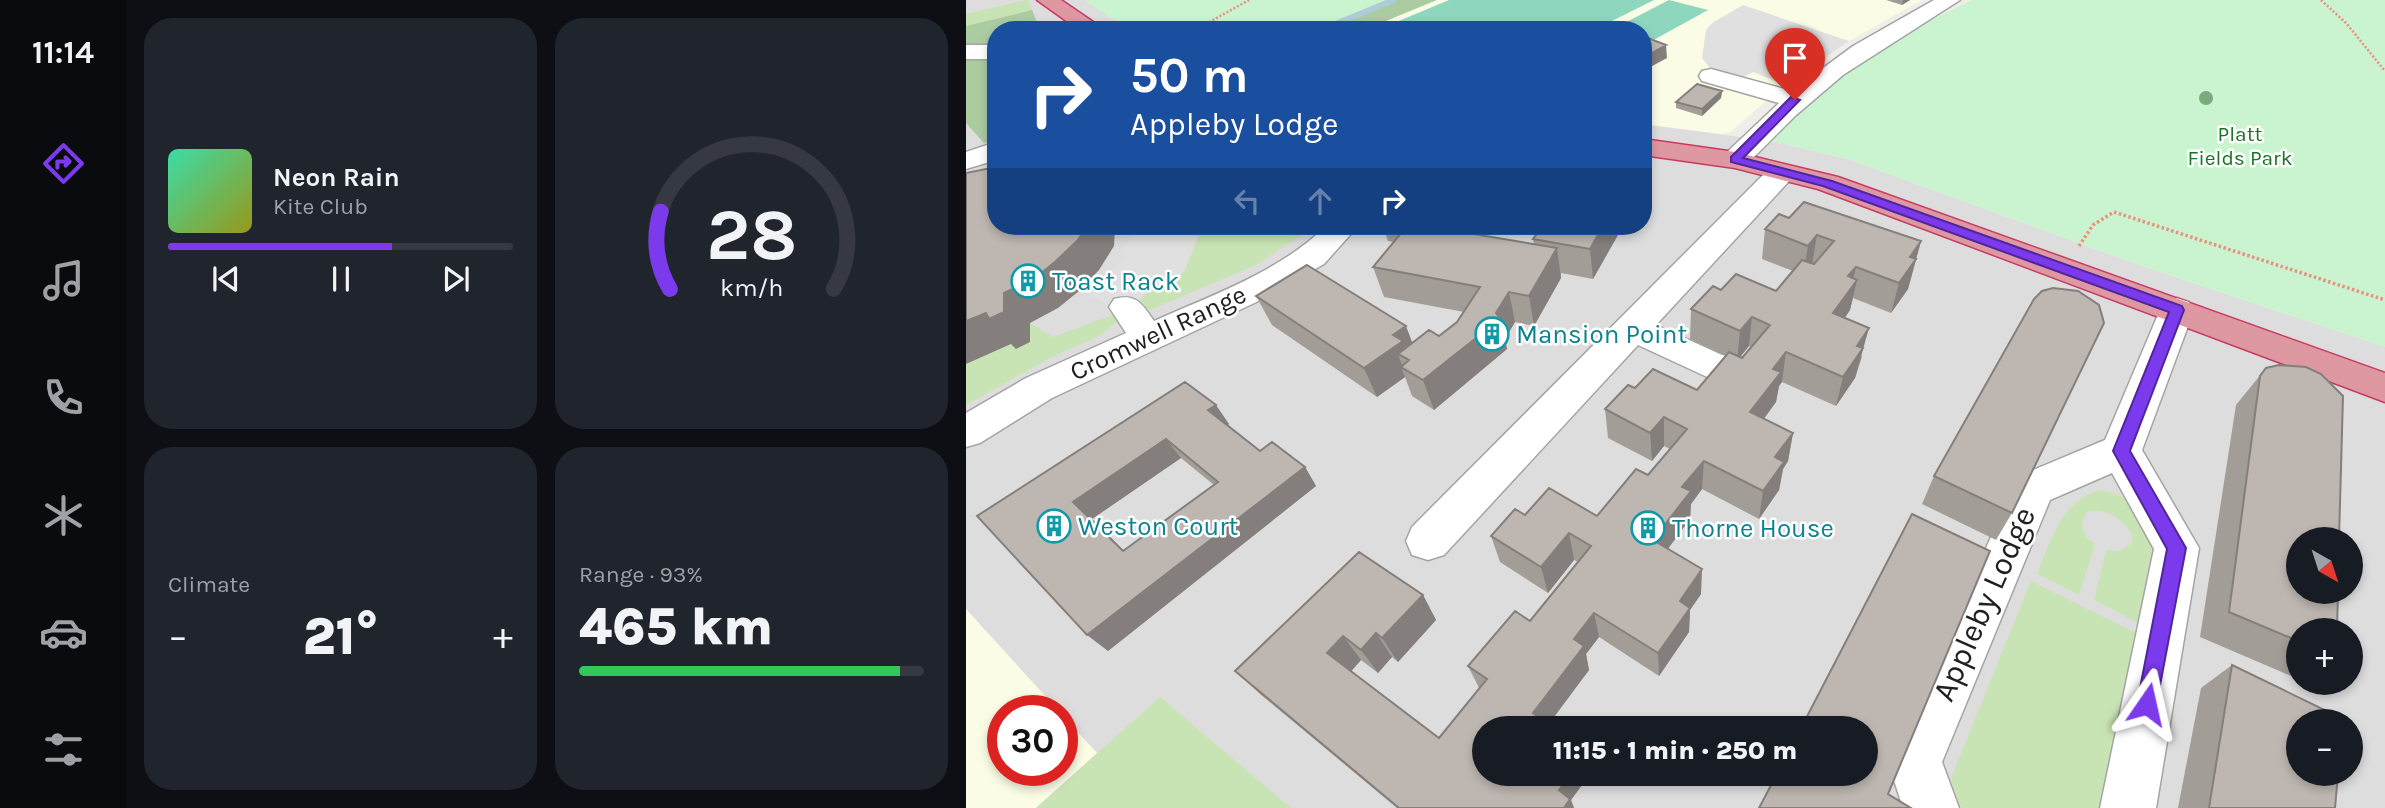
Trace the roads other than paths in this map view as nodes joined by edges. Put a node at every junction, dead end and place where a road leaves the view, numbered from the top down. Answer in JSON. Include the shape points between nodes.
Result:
{"nodes":[{"id":1,"x":1047,"y":0,"type":"edge"},
{"id":2,"x":1950,"y":0,"type":"edge"},
{"id":3,"x":1065,"y":8,"type":"edge"},
{"id":4,"x":1082,"y":21,"type":"edge"},
{"id":5,"x":966,"y":52,"type":"edge"},
{"id":6,"x":987,"y":52,"type":"edge"},
{"id":7,"x":1711,"y":76,"type":"dead end"},
{"id":8,"x":1795,"y":100,"type":"junction"},
{"id":9,"x":1652,"y":148,"type":"edge"},
{"id":10,"x":987,"y":153,"type":"edge"},
{"id":11,"x":966,"y":160,"type":"edge"},
{"id":12,"x":1735,"y":160,"type":"junction"},
{"id":13,"x":1782,"y":173,"type":"junction"},
{"id":14,"x":1334,"y":235,"type":"edge"},
{"id":15,"x":1126,"y":307,"type":"dead end"},
{"id":16,"x":2177,"y":310,"type":"junction"},
{"id":17,"x":1633,"y":328,"type":"junction"},
{"id":18,"x":1148,"y":338,"type":"junction"},
{"id":19,"x":1735,"y":368,"type":"edge"},
{"id":20,"x":2385,"y":388,"type":"edge"},
{"id":21,"x":966,"y":432,"type":"edge"},
{"id":22,"x":2122,"y":451,"type":"junction"},
{"id":23,"x":1428,"y":541,"type":"dead end"},
{"id":24,"x":1931,"y":808,"type":"edge"},
{"id":25,"x":2128,"y":808,"type":"edge"}],
"edges":[{"from":1,"to":3,"type":"highway"},
{"from":2,"to":8,"type":"street","via":[[1849,56]]},
{"from":3,"to":4,"type":"highway"},
{"from":5,"to":6,"type":"street"},
{"from":7,"to":8,"type":"street"},
{"from":8,"to":12,"type":"street"},
{"from":9,"to":12,"type":"highway"},
{"from":10,"to":11,"type":"street"},
{"from":12,"to":13,"type":"highway"},
{"from":13,"to":16,"type":"highway","via":[[1828,183]]},
{"from":13,"to":17,"type":"street"},
{"from":14,"to":18,"type":"street","name":"Cromwell Range","via":[[1313,257]]},
{"from":15,"to":18,"type":"street"},
{"from":16,"to":20,"type":"highway"},
{"from":16,"to":22,"type":"street"},
{"from":17,"to":19,"type":"street","via":[[1717,369]]},
{"from":17,"to":23,"type":"street"},
{"from":18,"to":21,"type":"street","name":"Cromwell Range","via":[[1039,388]]},
{"from":22,"to":24,"type":"street","name":"Appleby Lodge","via":[[2034,488],[1915,762]]},
{"from":22,"to":25,"type":"street","via":[[2177,548]]}]}
